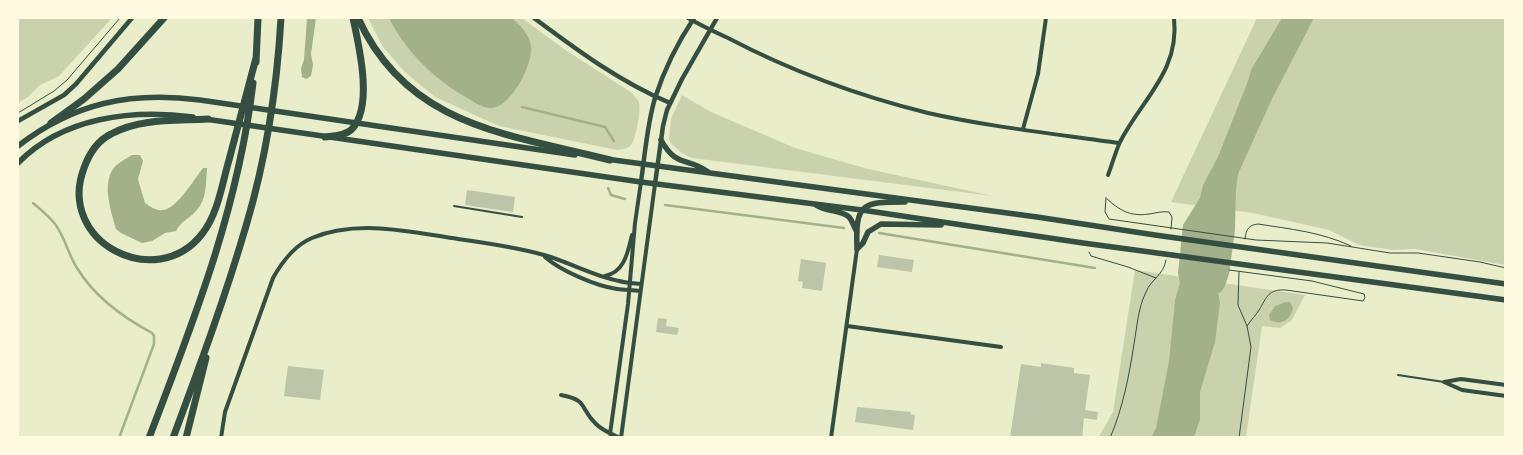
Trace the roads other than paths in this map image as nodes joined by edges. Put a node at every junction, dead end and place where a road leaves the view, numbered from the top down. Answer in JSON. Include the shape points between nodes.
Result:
{"nodes":[{"id":1,"x":132,"y":18,"type":"edge"},
{"id":2,"x":164,"y":18,"type":"edge"},
{"id":3,"x":258,"y":18,"type":"edge"},
{"id":4,"x":281,"y":18,"type":"edge"},
{"id":5,"x":353,"y":18,"type":"edge"},
{"id":6,"x":358,"y":18,"type":"edge"},
{"id":7,"x":534,"y":18,"type":"edge"},
{"id":8,"x":691,"y":18,"type":"edge"},
{"id":9,"x":717,"y":18,"type":"edge"},
{"id":10,"x":1046,"y":18,"type":"edge"},
{"id":11,"x":1174,"y":18,"type":"edge"},
{"id":12,"x":710,"y":29,"type":"junction"},
{"id":13,"x":256,"y":58,"type":"junction"},
{"id":14,"x":656,"y":97,"type":"junction"},
{"id":15,"x":670,"y":103,"type":"junction"},
{"id":16,"x":208,"y":119,"type":"junction"},
{"id":17,"x":18,"y":121,"type":"edge"},
{"id":18,"x":51,"y":123,"type":"junction"},
{"id":19,"x":357,"y":123,"type":"junction"},
{"id":20,"x":1023,"y":129,"type":"junction"},
{"id":21,"x":325,"y":137,"type":"junction"},
{"id":22,"x":661,"y":140,"type":"junction"},
{"id":23,"x":1119,"y":143,"type":"junction"},
{"id":24,"x":18,"y":146,"type":"edge"},
{"id":25,"x":610,"y":160,"type":"junction"},
{"id":26,"x":18,"y":163,"type":"edge"},
{"id":27,"x":644,"y":164,"type":"junction"},
{"id":28,"x":657,"y":166,"type":"junction"},
{"id":29,"x":710,"y":173,"type":"junction"},
{"id":30,"x":1108,"y":175,"type":"dead end"},
{"id":31,"x":641,"y":182,"type":"junction"},
{"id":32,"x":655,"y":184,"type":"junction"},
{"id":33,"x":928,"y":202,"type":"junction"},
{"id":34,"x":815,"y":204,"type":"junction"},
{"id":35,"x":454,"y":206,"type":"dead end"},
{"id":36,"x":862,"y":210,"type":"junction"},
{"id":37,"x":522,"y":217,"type":"dead end"},
{"id":38,"x":635,"y":223,"type":"junction"},
{"id":39,"x":959,"y":225,"type":"junction"},
{"id":40,"x":856,"y":232,"type":"junction"},
{"id":41,"x":857,"y":249,"type":"junction"},
{"id":42,"x":543,"y":255,"type":"junction"},
{"id":43,"x":601,"y":276,"type":"junction"},
{"id":44,"x":629,"y":282,"type":"junction"},
{"id":45,"x":641,"y":284,"type":"junction"},
{"id":46,"x":1506,"y":284,"type":"edge"},
{"id":47,"x":629,"y":290,"type":"junction"},
{"id":48,"x":640,"y":291,"type":"junction"},
{"id":49,"x":1506,"y":300,"type":"edge"},
{"id":50,"x":217,"y":318,"type":"junction"},
{"id":51,"x":847,"y":326,"type":"junction"},
{"id":52,"x":1001,"y":347,"type":"dead end"},
{"id":53,"x":1398,"y":375,"type":"dead end"},
{"id":54,"x":1444,"y":382,"type":"junction"},
{"id":55,"x":1506,"y":385,"type":"edge"},
{"id":56,"x":560,"y":396,"type":"dead end"},
{"id":57,"x":1506,"y":396,"type":"edge"},
{"id":58,"x":610,"y":434,"type":"junction"},
{"id":59,"x":149,"y":438,"type":"edge"},
{"id":60,"x":172,"y":438,"type":"edge"},
{"id":61,"x":186,"y":438,"type":"edge"},
{"id":62,"x":220,"y":438,"type":"edge"},
{"id":63,"x":621,"y":438,"type":"edge"},
{"id":64,"x":831,"y":438,"type":"edge"}],
"edges":[{"from":1,"to":17,"type":"street","via":[[76,84]]},
{"from":2,"to":18,"type":"highway","via":[[118,69]]},
{"from":3,"to":13,"type":"highway"},
{"from":4,"to":50,"type":"highway","via":[[277,67],[255,192]]},
{"from":5,"to":19,"type":"highway","via":[[363,96]]},
{"from":6,"to":25,"type":"highway","via":[[369,40],[396,76],[447,113],[492,130]]},
{"from":7,"to":14,"type":"street","via":[[616,76]]},
{"from":8,"to":12,"type":"street"},
{"from":8,"to":14,"type":"street"},
{"from":9,"to":12,"type":"street"},
{"from":10,"to":20,"type":"street","via":[[1038,74]]},
{"from":11,"to":23,"type":"street","via":[[1173,48],[1166,70]]},
{"from":12,"to":15,"type":"street"},
{"from":12,"to":20,"type":"street","via":[[808,75],[865,95],[943,116]]},
{"from":13,"to":16,"type":"highway","via":[[218,199],[202,234],[183,250],[154,259],[123,255],[103,244],[87,225],[78,197],[82,172],[94,148],[104,138],[127,127],[152,122]]},
{"from":13,"to":59,"type":"highway","via":[[243,149],[223,231]]},
{"from":14,"to":15,"type":"street"},
{"from":14,"to":27,"type":"street"},
{"from":15,"to":22,"type":"street"},
{"from":16,"to":21,"type":"main road"},
{"from":16,"to":26,"type":"main road","via":[[139,114],[104,119],[54,136]]},
{"from":18,"to":19,"type":"main road","via":[[90,107],[124,99],[176,97]]},
{"from":18,"to":24,"type":"main road"},
{"from":19,"to":21,"type":"highway","via":[[343,135]]},
{"from":19,"to":25,"type":"main road"},
{"from":20,"to":23,"type":"street"},
{"from":21,"to":31,"type":"main road"},
{"from":22,"to":28,"type":"street"},
{"from":22,"to":29,"type":"main road","via":[[674,158],[699,165]]},
{"from":23,"to":30,"type":"street"},
{"from":25,"to":27,"type":"main road"},
{"from":27,"to":28,"type":"main road"},
{"from":27,"to":31,"type":"street"},
{"from":28,"to":29,"type":"main road"},
{"from":28,"to":32,"type":"street"},
{"from":29,"to":33,"type":"main road"},
{"from":31,"to":32,"type":"main road"},
{"from":31,"to":38,"type":"street"},
{"from":32,"to":34,"type":"main road"},
{"from":32,"to":45,"type":"street"},
{"from":33,"to":36,"type":"main road","via":[[872,203]]},
{"from":33,"to":46,"type":"main road"},
{"from":34,"to":36,"type":"main road"},
{"from":34,"to":40,"type":"main road","via":[[823,210],[850,217]]},
{"from":35,"to":37,"type":"lane"},
{"from":36,"to":39,"type":"main road"},
{"from":36,"to":40,"type":"main road"},
{"from":38,"to":43,"type":"street","via":[[621,267],[612,274]]},
{"from":38,"to":44,"type":"street"},
{"from":39,"to":41,"type":"main road","via":[[881,224],[868,232]]},
{"from":39,"to":49,"type":"main road"},
{"from":40,"to":41,"type":"main road"},
{"from":41,"to":51,"type":"street"},
{"from":42,"to":43,"type":"street"},
{"from":42,"to":47,"type":"street","via":[[569,272],[615,289]]},
{"from":42,"to":62,"type":"street","via":[[518,248],[375,228],[345,230],[310,239],[286,258],[273,278],[225,412]]},
{"from":43,"to":44,"type":"street"},
{"from":44,"to":45,"type":"street"},
{"from":44,"to":47,"type":"street"},
{"from":45,"to":48,"type":"street"},
{"from":47,"to":48,"type":"street"},
{"from":47,"to":58,"type":"street"},
{"from":48,"to":63,"type":"street"},
{"from":50,"to":60,"type":"highway"},
{"from":50,"to":61,"type":"highway"},
{"from":51,"to":52,"type":"street"},
{"from":51,"to":64,"type":"street"},
{"from":53,"to":54,"type":"lane"},
{"from":54,"to":55,"type":"street","via":[[1461,379]]},
{"from":54,"to":57,"type":"street","via":[[1462,390]]},
{"from":56,"to":58,"type":"street","via":[[580,401],[594,423]]},
{"from":58,"to":63,"type":"street"}]}
